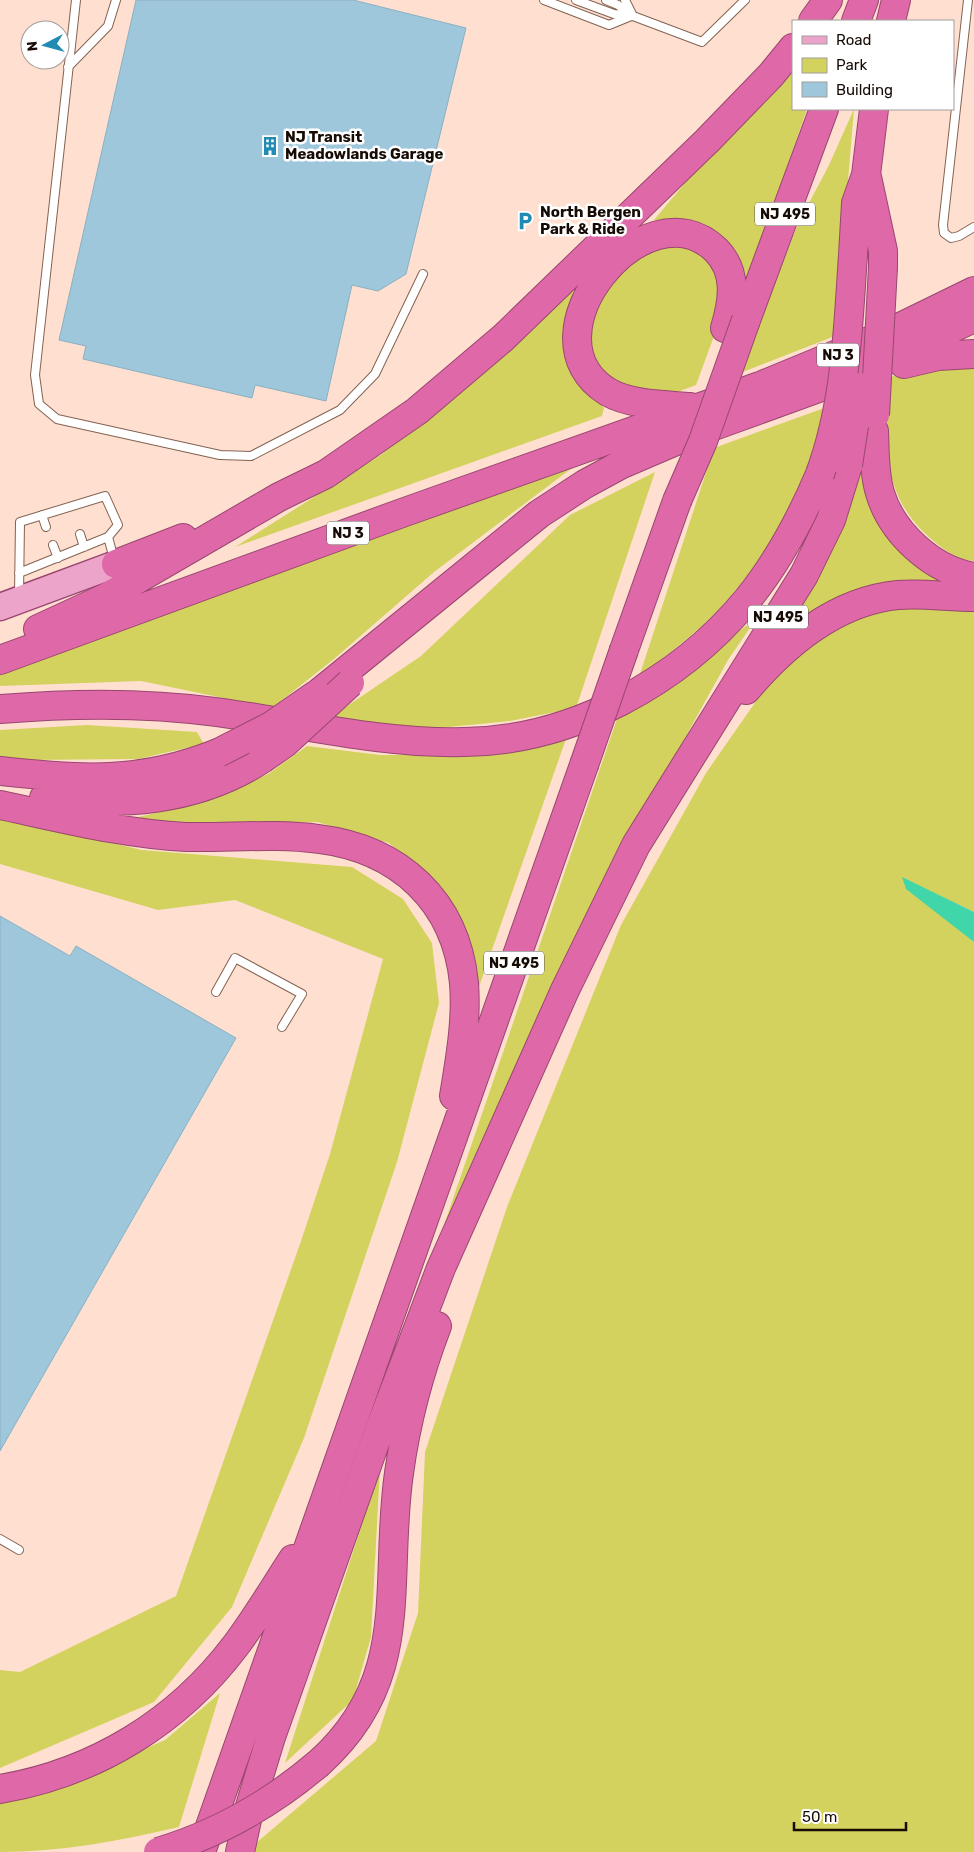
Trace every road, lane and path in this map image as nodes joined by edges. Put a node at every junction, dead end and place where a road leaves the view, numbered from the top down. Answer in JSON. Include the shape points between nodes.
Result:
{"nodes":[{"id":1,"x":76,"y":0,"type":"edge"},
{"id":2,"x":116,"y":0,"type":"edge"},
{"id":3,"x":544,"y":0,"type":"edge"},
{"id":4,"x":576,"y":0,"type":"edge"},
{"id":5,"x":606,"y":0,"type":"edge"},
{"id":6,"x":625,"y":0,"type":"edge"},
{"id":7,"x":744,"y":0,"type":"edge"},
{"id":8,"x":828,"y":0,"type":"edge"},
{"id":9,"x":864,"y":0,"type":"edge"},
{"id":10,"x":896,"y":0,"type":"edge"},
{"id":11,"x":968,"y":0,"type":"edge"},
{"id":12,"x":633,"y":16,"type":"junction"},
{"id":13,"x":814,"y":20,"type":"edge"},
{"id":14,"x":856,"y":20,"type":"edge"},
{"id":15,"x":890,"y":20,"type":"edge"},
{"id":16,"x":792,"y":49,"type":"edge"},
{"id":17,"x":70,"y":50,"type":"edge"},
{"id":18,"x":70,"y":65,"type":"edge"},
{"id":19,"x":68,"y":70,"type":"edge"},
{"id":20,"x":824,"y":110,"type":"edge"},
{"id":21,"x":874,"y":110,"type":"edge"},
{"id":22,"x":866,"y":175,"type":"junction"},
{"id":23,"x":974,"y":227,"type":"edge"},
{"id":24,"x":869,"y":257,"type":"junction"},
{"id":25,"x":423,"y":274,"type":"dead end"},
{"id":26,"x":974,"y":291,"type":"edge"},
{"id":27,"x":974,"y":318,"type":"edge"},
{"id":28,"x":735,"y":324,"type":"junction"},
{"id":29,"x":974,"y":354,"type":"edge"},
{"id":30,"x":849,"y":377,"type":"junction"},
{"id":31,"x":696,"y":407,"type":"junction"},
{"id":32,"x":70,"y":507,"type":"junction"},
{"id":33,"x":42,"y":515,"type":"junction"},
{"id":34,"x":73,"y":516,"type":"dead end"},
{"id":35,"x":46,"y":526,"type":"dead end"},
{"id":36,"x":232,"y":526,"type":"junction"},
{"id":37,"x":80,"y":534,"type":"dead end"},
{"id":38,"x":108,"y":537,"type":"junction"},
{"id":39,"x":53,"y":545,"type":"dead end"},
{"id":40,"x":84,"y":547,"type":"junction"},
{"id":41,"x":58,"y":558,"type":"junction"},
{"id":42,"x":116,"y":564,"type":"junction"},
{"id":43,"x":19,"y":573,"type":"junction"},
{"id":44,"x":974,"y":577,"type":"edge"},
{"id":45,"x":974,"y":597,"type":"edge"},
{"id":46,"x":10,"y":604,"type":"edge"},
{"id":47,"x":421,"y":610,"type":"junction"},
{"id":48,"x":0,"y":645,"type":"edge"},
{"id":49,"x":0,"y":660,"type":"edge"},
{"id":50,"x":0,"y":709,"type":"edge"},
{"id":51,"x":688,"y":760,"type":"junction"},
{"id":52,"x":0,"y":771,"type":"edge"},
{"id":53,"x":0,"y":794,"type":"edge"},
{"id":54,"x":0,"y":805,"type":"edge"},
{"id":55,"x":614,"y":893,"type":"junction"},
{"id":56,"x":216,"y":992,"type":"dead end"},
{"id":57,"x":282,"y":1027,"type":"dead end"},
{"id":58,"x":444,"y":1161,"type":"junction"},
{"id":59,"x":318,"y":1518,"type":"junction"},
{"id":60,"x":0,"y":1539,"type":"edge"},
{"id":61,"x":19,"y":1550,"type":"dead end"},
{"id":62,"x":0,"y":1789,"type":"edge"},
{"id":63,"x":158,"y":1852,"type":"edge"},
{"id":64,"x":201,"y":1852,"type":"edge"},
{"id":65,"x":240,"y":1852,"type":"edge"}],
"edges":[{"from":1,"to":17,"type":"lane"},
{"from":2,"to":18,"type":"lane","via":[[108,26]]},
{"from":3,"to":12,"type":"lane","via":[[609,25]]},
{"from":4,"to":12,"type":"lane","via":[[614,14]]},
{"from":5,"to":12,"type":"lane"},
{"from":6,"to":12,"type":"lane"},
{"from":7,"to":12,"type":"lane","via":[[702,42]]},
{"from":8,"to":13,"type":"highway"},
{"from":9,"to":14,"type":"highway"},
{"from":10,"to":15,"type":"highway"},
{"from":11,"to":23,"type":"lane","via":[[943,225],[944,233],[951,238]]},
{"from":16,"to":36,"type":"highway","via":[[707,141],[509,332],[440,393],[326,474],[279,497]]},
{"from":19,"to":25,"type":"lane","via":[[35,375],[39,404],[57,419],[220,455],[251,456],[340,410],[375,374]]},
{"from":20,"to":28,"type":"highway","number":"NJ 495"},
{"from":21,"to":22,"type":"highway","number":"NJ 495"},
{"from":22,"to":24,"type":"highway","number":"NJ 495","via":[[873,203]]},
{"from":22,"to":24,"type":"highway","via":[[856,203]]},
{"from":24,"to":44,"type":"highway","bridge":true,"via":[[876,474],[880,493],[897,527],[924,554],[955,572]]},
{"from":24,"to":50,"type":"highway","bridge":true,"via":[[848,330],[832,441],[794,529],[774,563],[716,632],[680,663],[598,712],[554,728],[488,741],[446,742],[388,738],[160,706],[76,704]]},
{"from":24,"to":51,"type":"highway","number":"NJ 495","bridge":true,"via":[[856,425],[831,520],[804,575]]},
{"from":26,"to":31,"type":"highway","number":"NJ 3","via":[[836,356]]},
{"from":27,"to":30,"type":"highway","number":"NJ 3"},
{"from":28,"to":31,"type":"highway","via":[[728,268],[711,246],[685,235],[657,236],[624,252],[598,278],[584,306],[579,348],[583,365],[593,380],[608,392],[627,399]]},
{"from":28,"to":58,"type":"highway","number":"NJ 495","bridge":true,"via":[[703,441],[677,501]]},
{"from":29,"to":30,"type":"highway","via":[[938,356]]},
{"from":30,"to":47,"type":"highway","number":"NJ 3","via":[[697,432],[584,484],[539,514]]},
{"from":31,"to":49,"type":"highway","number":"NJ 3"},
{"from":32,"to":33,"type":"lane"},
{"from":32,"to":34,"type":"lane"},
{"from":32,"to":38,"type":"lane","via":[[105,496],[118,525]]},
{"from":33,"to":35,"type":"lane"},
{"from":33,"to":43,"type":"lane","via":[[20,522]]},
{"from":36,"to":42,"type":"highway","via":[[192,534]]},
{"from":36,"to":48,"type":"highway","via":[[105,598]]},
{"from":37,"to":40,"type":"lane"},
{"from":38,"to":40,"type":"lane"},
{"from":38,"to":42,"type":"lane"},
{"from":39,"to":41,"type":"lane"},
{"from":40,"to":41,"type":"lane"},
{"from":41,"to":43,"type":"lane"},
{"from":42,"to":46,"type":"main road"},
{"from":43,"to":46,"type":"lane"},
{"from":45,"to":51,"type":"highway","via":[[888,596],[862,603],[825,620],[791,643],[756,678]]},
{"from":47,"to":52,"type":"highway","number":"NJ 3","bridge":true,"via":[[317,694],[271,726],[218,753],[163,771],[122,777],[80,779]]},
{"from":47,"to":53,"type":"highway","number":"NJ 3","bridge":true,"via":[[350,683],[285,743],[248,768],[219,781],[146,800],[97,803]]},
{"from":51,"to":55,"type":"highway","number":"NJ 495","via":[[636,845]]},
{"from":54,"to":58,"type":"highway","via":[[108,828],[163,835],[297,837],[337,841],[384,858],[410,876],[441,912],[454,939],[464,982],[462,1050]]},
{"from":55,"to":63,"type":"highway","bridge":true,"via":[[578,996],[432,1339],[412,1406],[399,1473],[392,1608],[384,1656],[364,1709],[342,1740],[283,1792],[200,1838]]},
{"from":55,"to":65,"type":"highway","via":[[565,990],[428,1298],[271,1737]]},
{"from":56,"to":57,"type":"lane","via":[[236,958],[302,994]]},
{"from":58,"to":59,"type":"highway","number":"NJ 495"},
{"from":59,"to":62,"type":"highway","via":[[236,1646],[205,1682],[170,1714],[131,1741],[92,1762],[52,1778]]},
{"from":59,"to":64,"type":"highway"},
{"from":60,"to":61,"type":"lane"}]}
